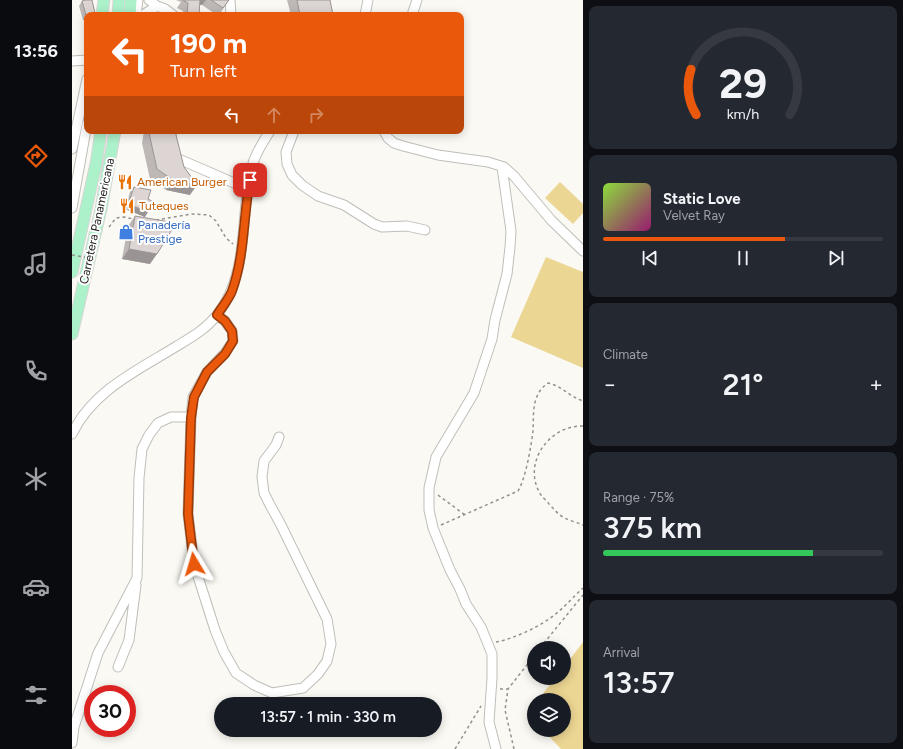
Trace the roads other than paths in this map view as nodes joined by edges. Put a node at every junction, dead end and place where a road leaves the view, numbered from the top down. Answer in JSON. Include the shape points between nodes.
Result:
{"nodes":[{"id":1,"x":100,"y":0,"type":"edge"},
{"id":2,"x":104,"y":0,"type":"edge"},
{"id":3,"x":119,"y":0,"type":"edge"},
{"id":4,"x":131,"y":0,"type":"edge"},
{"id":5,"x":138,"y":0,"type":"edge"},
{"id":6,"x":149,"y":0,"type":"edge"},
{"id":7,"x":230,"y":0,"type":"edge"},
{"id":8,"x":368,"y":0,"type":"edge"},
{"id":9,"x":417,"y":0,"type":"edge"},
{"id":10,"x":157,"y":6,"type":"junction"},
{"id":11,"x":101,"y":12,"type":"edge"},
{"id":12,"x":102,"y":12,"type":"edge"},
{"id":13,"x":118,"y":12,"type":"edge"},
{"id":14,"x":130,"y":12,"type":"edge"},
{"id":15,"x":136,"y":12,"type":"edge"},
{"id":16,"x":148,"y":12,"type":"edge"},
{"id":17,"x":170,"y":12,"type":"edge"},
{"id":18,"x":231,"y":12,"type":"edge"},
{"id":19,"x":366,"y":12,"type":"edge"},
{"id":20,"x":413,"y":12,"type":"edge"},
{"id":21,"x":84,"y":60,"type":"edge"},
{"id":22,"x":72,"y":61,"type":"edge"},
{"id":23,"x":84,"y":93,"type":"edge"},
{"id":24,"x":85,"y":134,"type":"edge"},
{"id":25,"x":101,"y":134,"type":"edge"},
{"id":26,"x":114,"y":134,"type":"edge"},
{"id":27,"x":268,"y":134,"type":"edge"},
{"id":28,"x":293,"y":134,"type":"edge"},
{"id":29,"x":386,"y":134,"type":"edge"},
{"id":30,"x":72,"y":149,"type":"edge"},
{"id":31,"x":182,"y":160,"type":"edge"},
{"id":32,"x":502,"y":167,"type":"junction"},
{"id":33,"x":248,"y":189,"type":"junction"},
{"id":34,"x":72,"y":208,"type":"edge"},
{"id":35,"x":425,"y":230,"type":"dead end"},
{"id":36,"x":75,"y":244,"type":"edge"},
{"id":37,"x":583,"y":251,"type":"edge"},
{"id":38,"x":72,"y":272,"type":"edge"},
{"id":39,"x":217,"y":315,"type":"junction"},
{"id":40,"x":72,"y":334,"type":"edge"},
{"id":41,"x":191,"y":418,"type":"junction"},
{"id":42,"x":72,"y":434,"type":"edge"},
{"id":43,"x":279,"y":437,"type":"dead end"},
{"id":44,"x":137,"y":578,"type":"junction"},
{"id":45,"x":118,"y":667,"type":"dead end"},
{"id":46,"x":72,"y":743,"type":"edge"},
{"id":47,"x":496,"y":749,"type":"edge"}],
"edges":[{"from":1,"to":11,"type":"main road"},
{"from":2,"to":12,"type":"main road"},
{"from":3,"to":13,"type":"main road"},
{"from":4,"to":14,"type":"main road"},
{"from":5,"to":15,"type":"street"},
{"from":6,"to":10,"type":"street"},
{"from":7,"to":18,"type":"street"},
{"from":8,"to":19,"type":"street"},
{"from":9,"to":20,"type":"street"},
{"from":10,"to":16,"type":"street"},
{"from":10,"to":17,"type":"street"},
{"from":21,"to":22,"type":"street"},
{"from":23,"to":30,"type":"street"},
{"from":24,"to":34,"type":"street"},
{"from":25,"to":36,"type":"main road","name":"Carretera Panamericana","via":[[96,164]]},
{"from":26,"to":40,"type":"main road","name":"Carretera Panamericana","via":[[101,209]]},
{"from":27,"to":33,"type":"street","via":[[255,159]]},
{"from":28,"to":35,"type":"street","via":[[286,152],[287,164],[292,175],[302,185],[318,196],[344,205],[382,227],[407,226]]},
{"from":29,"to":32,"type":"street","via":[[394,143],[403,146]]},
{"from":31,"to":33,"type":"street"},
{"from":32,"to":37,"type":"street","via":[[514,176],[551,220]]},
{"from":32,"to":47,"type":"street","via":[[511,231],[507,274],[492,339],[474,392],[436,457],[429,488],[429,510],[433,528],[450,570],[466,604],[481,627],[492,654],[489,722]]},
{"from":33,"to":39,"type":"street","via":[[242,253],[232,292]]},
{"from":36,"to":38,"type":"main road","name":"Carretera Panamericana"},
{"from":39,"to":41,"type":"street","via":[[232,331],[233,341],[225,354],[207,372],[194,397]]},
{"from":39,"to":42,"type":"street","via":[[201,331],[117,383],[83,415]]},
{"from":41,"to":43,"type":"street","via":[[188,514],[194,564],[215,630],[236,673],[272,693],[303,688],[327,661],[331,644],[327,619],[264,493],[264,461]]},
{"from":41,"to":44,"type":"street","via":[[171,417],[158,422],[142,449]]},
{"from":44,"to":45,"type":"street","via":[[129,640]]},
{"from":44,"to":46,"type":"street","via":[[98,653],[74,727]]}]}
